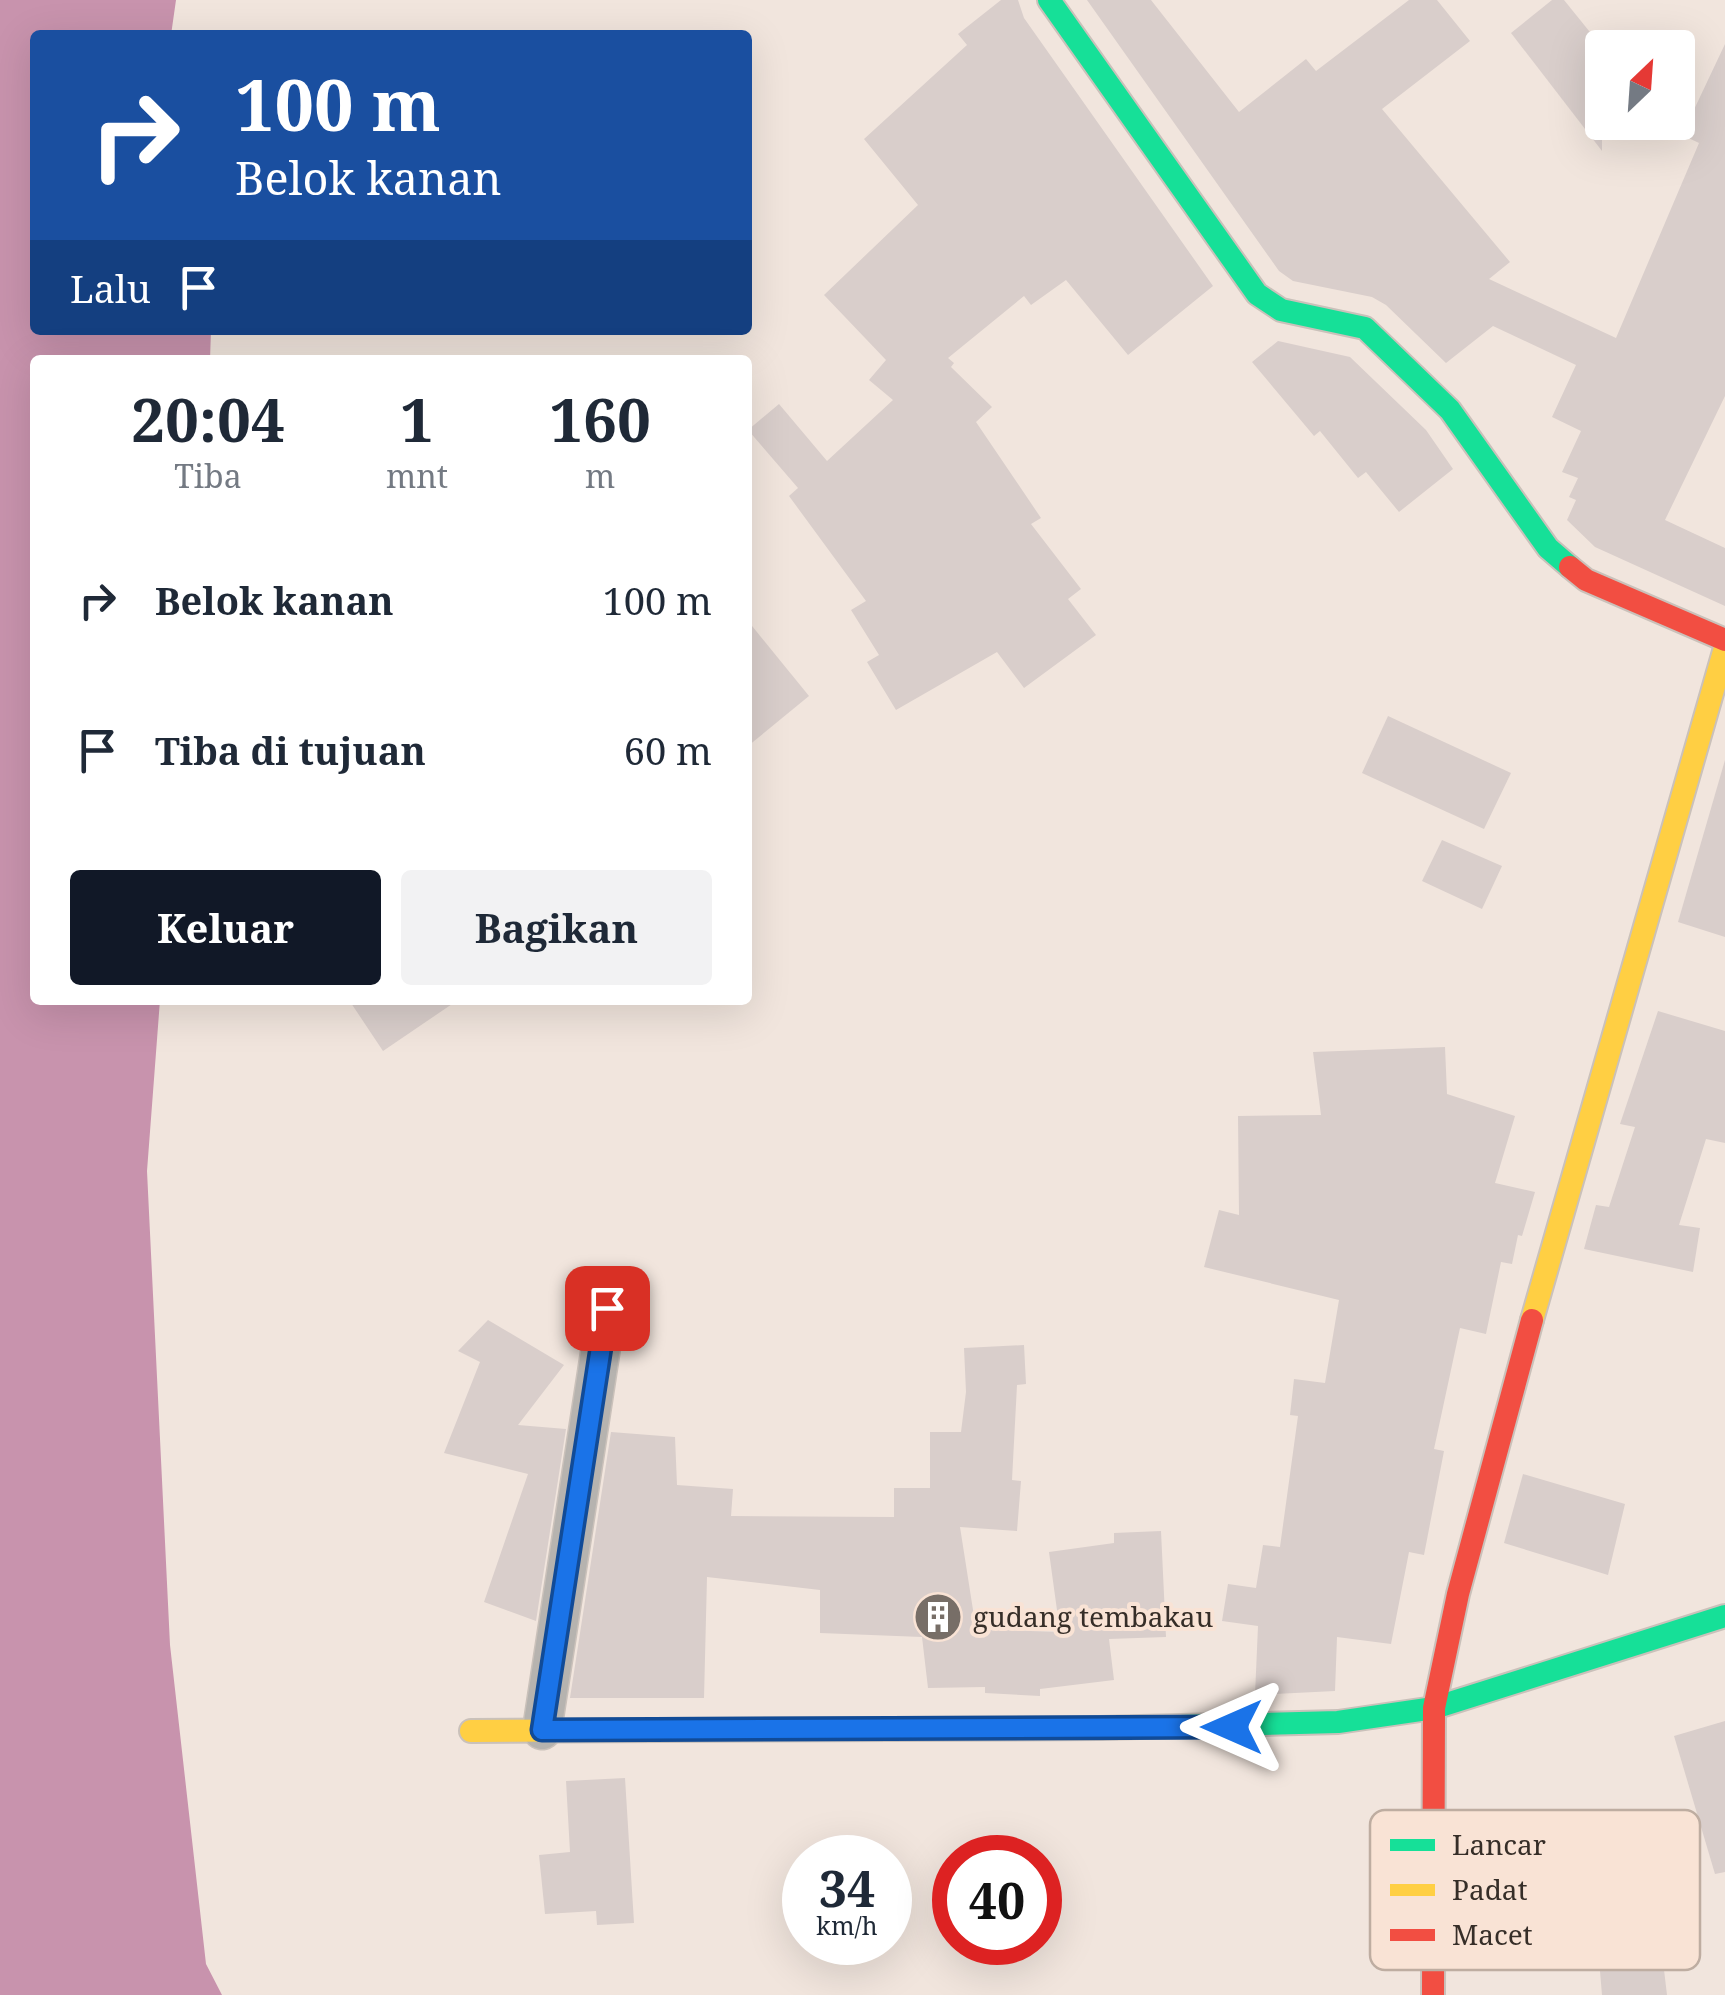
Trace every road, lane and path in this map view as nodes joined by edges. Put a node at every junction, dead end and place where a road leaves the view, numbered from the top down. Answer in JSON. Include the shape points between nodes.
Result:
{"nodes":[{"id":1,"x":1049,"y":0,"type":"edge"},
{"id":2,"x":1725,"y":640,"type":"edge"},
{"id":3,"x":1725,"y":648,"type":"edge"},
{"id":4,"x":607,"y":1308,"type":"dead end"},
{"id":5,"x":1725,"y":1616,"type":"edge"},
{"id":6,"x":1434,"y":1708,"type":"junction"},
{"id":7,"x":542,"y":1730,"type":"junction"},
{"id":8,"x":470,"y":1731,"type":"dead end"},
{"id":9,"x":1434,"y":1810,"type":"edge"},
{"id":10,"x":1433,"y":1970,"type":"edge"},
{"id":11,"x":1433,"y":1995,"type":"edge"}],
"edges":[{"from":1,"to":2,"type":"street","via":[[1257,294],[1281,310],[1364,328],[1450,410],[1548,548],[1586,580]]},
{"from":3,"to":6,"type":"street","via":[[1557,1228],[1458,1594]]},
{"from":4,"to":7,"type":"street"},
{"from":5,"to":6,"type":"street"},
{"from":6,"to":7,"type":"street","via":[[1232,1727]]},
{"from":6,"to":9,"type":"street"},
{"from":7,"to":8,"type":"street"},
{"from":10,"to":11,"type":"street"}]}
